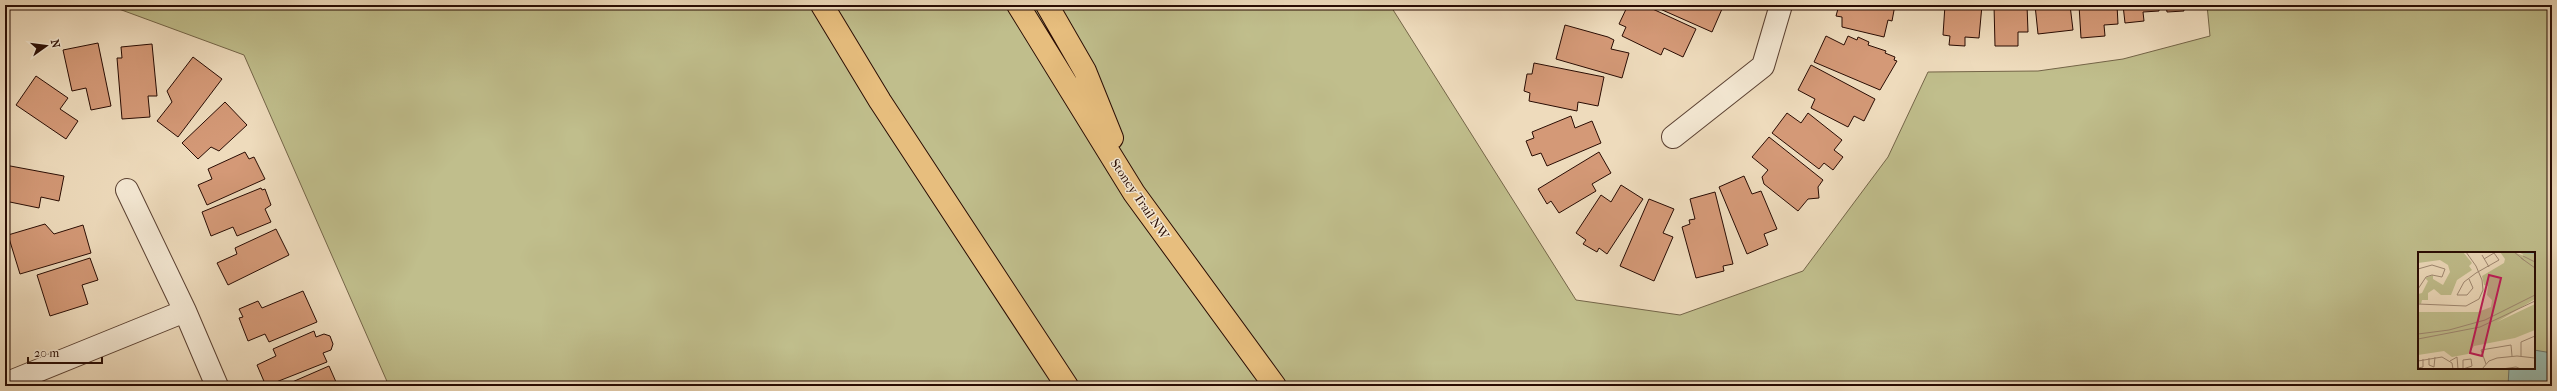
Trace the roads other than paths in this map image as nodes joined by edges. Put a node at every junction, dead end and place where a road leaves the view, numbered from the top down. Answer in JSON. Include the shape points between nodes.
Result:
{"nodes":[{"id":1,"x":822,"y":5,"type":"edge"},
{"id":2,"x":1018,"y":5,"type":"edge"},
{"id":3,"x":1047,"y":5,"type":"edge"},
{"id":4,"x":1781,"y":5,"type":"edge"},
{"id":5,"x":1673,"y":137,"type":"dead end"},
{"id":6,"x":126,"y":190,"type":"dead end"},
{"id":7,"x":1134,"y":194,"type":"junction"},
{"id":8,"x":185,"y":311,"type":"junction"},
{"id":9,"x":5,"y":384,"type":"edge"},
{"id":10,"x":217,"y":386,"type":"edge"},
{"id":11,"x":1066,"y":386,"type":"edge"},
{"id":12,"x":1274,"y":386,"type":"edge"}],
"edges":[{"from":1,"to":11,"type":"highway","via":[[880,101]]},
{"from":2,"to":7,"type":"highway","name":"Stoney Trail NW"},
{"from":3,"to":7,"type":"highway","via":[[1085,71]]},
{"from":4,"to":5,"type":"street","via":[[1763,66]]},
{"from":6,"to":8,"type":"street"},
{"from":7,"to":12,"type":"highway","name":"Stoney Trail NW"},
{"from":8,"to":9,"type":"street"},
{"from":8,"to":10,"type":"street"}]}
